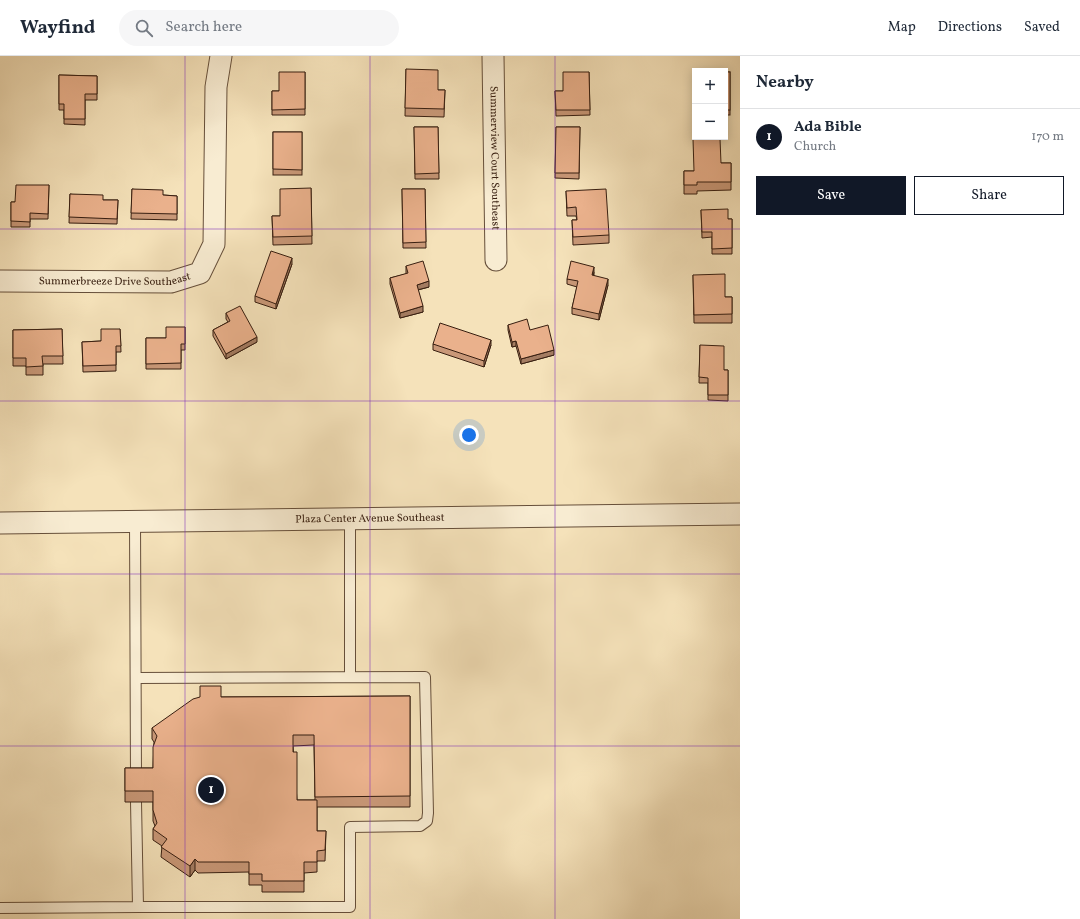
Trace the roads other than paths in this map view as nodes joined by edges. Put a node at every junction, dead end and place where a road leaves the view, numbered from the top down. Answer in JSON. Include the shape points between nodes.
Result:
{"nodes":[{"id":1,"x":221,"y":56,"type":"edge"},
{"id":2,"x":493,"y":56,"type":"edge"},
{"id":3,"x":496,"y":260,"type":"dead end"},
{"id":4,"x":0,"y":281,"type":"edge"},
{"id":5,"x":740,"y":514,"type":"edge"},
{"id":6,"x":350,"y":519,"type":"junction"},
{"id":7,"x":135,"y":520,"type":"junction"},
{"id":8,"x":0,"y":523,"type":"edge"},
{"id":9,"x":350,"y":677,"type":"junction"},
{"id":10,"x":136,"y":678,"type":"junction"},
{"id":11,"x":136,"y":778,"type":"edge"},
{"id":12,"x":136,"y":802,"type":"edge"},
{"id":13,"x":138,"y":907,"type":"junction"},
{"id":14,"x":0,"y":908,"type":"edge"}],
"edges":[{"from":1,"to":4,"type":"street","name":"Summerbreeze Drive Southeast","via":[[216,87],[214,244],[200,273],[171,282]]},
{"from":2,"to":3,"type":"street","name":"Summerview Court Southeast"},
{"from":5,"to":6,"type":"street","name":"Plaza Center Avenue Southeast"},
{"from":6,"to":7,"type":"street","name":"Plaza Center Avenue Southeast"},
{"from":6,"to":9,"type":"lane"},
{"from":7,"to":8,"type":"street","name":"Plaza Center Avenue Southeast"},
{"from":7,"to":10,"type":"lane"},
{"from":9,"to":10,"type":"lane"},
{"from":9,"to":13,"type":"lane","via":[[425,677],[428,813],[427,821],[420,826],[350,827],[350,907]]},
{"from":10,"to":11,"type":"lane"},
{"from":12,"to":13,"type":"lane"},
{"from":13,"to":14,"type":"lane"}]}
